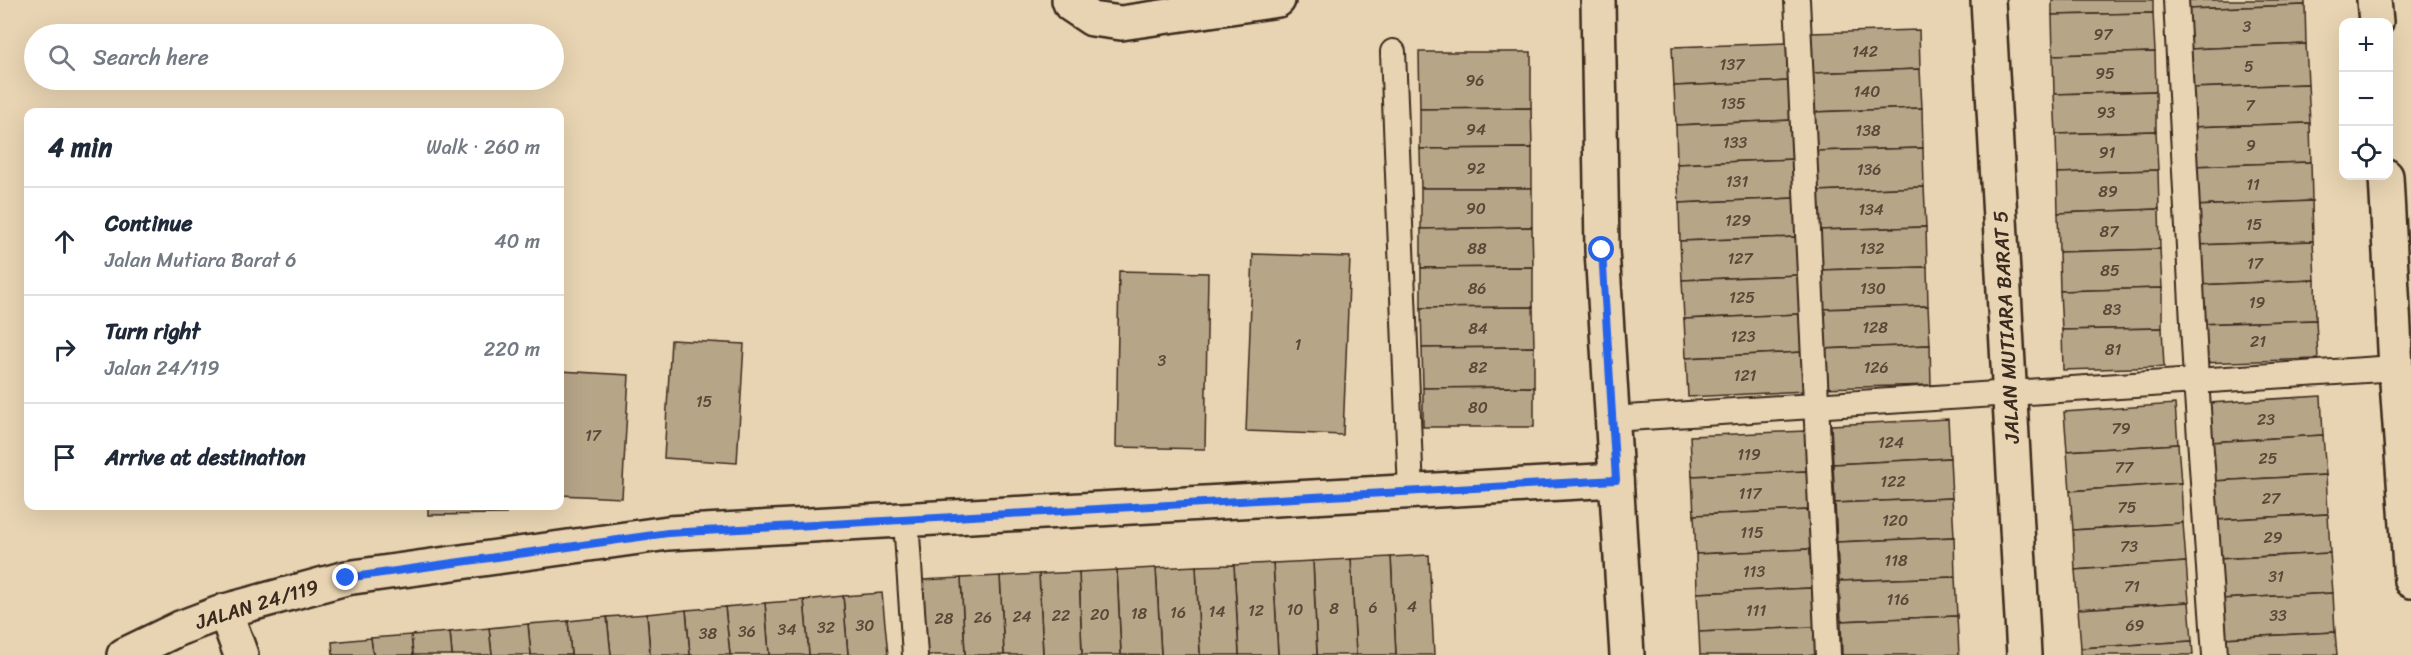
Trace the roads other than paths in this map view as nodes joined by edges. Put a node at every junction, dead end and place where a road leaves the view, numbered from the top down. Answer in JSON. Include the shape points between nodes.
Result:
{"nodes":[{"id":1,"x":1069,"y":0,"type":"edge"},
{"id":2,"x":1278,"y":0,"type":"edge"},
{"id":3,"x":1598,"y":0,"type":"edge"},
{"id":4,"x":1797,"y":0,"type":"edge"},
{"id":5,"x":1988,"y":0,"type":"edge"},
{"id":6,"x":2176,"y":0,"type":"edge"},
{"id":7,"x":2374,"y":0,"type":"edge"},
{"id":8,"x":2376,"y":18,"type":"edge"},
{"id":9,"x":1392,"y":52,"type":"dead end"},
{"id":10,"x":2387,"y":180,"type":"edge"},
{"id":11,"x":2401,"y":236,"type":"edge"},
{"id":12,"x":2396,"y":368,"type":"junction"},
{"id":13,"x":2196,"y":380,"type":"junction"},
{"id":14,"x":2009,"y":393,"type":"junction"},
{"id":15,"x":1815,"y":406,"type":"junction"},
{"id":16,"x":1612,"y":419,"type":"junction"},
{"id":17,"x":1616,"y":480,"type":"junction"},
{"id":18,"x":1411,"y":492,"type":"junction"},
{"id":19,"x":906,"y":520,"type":"junction"},
{"id":20,"x":2411,"y":581,"type":"edge"},
{"id":21,"x":225,"y":611,"type":"junction"},
{"id":22,"x":124,"y":655,"type":"edge"},
{"id":23,"x":242,"y":655,"type":"edge"},
{"id":24,"x":915,"y":655,"type":"edge"},
{"id":25,"x":1627,"y":655,"type":"edge"},
{"id":26,"x":1828,"y":655,"type":"edge"},
{"id":27,"x":2024,"y":655,"type":"edge"},
{"id":28,"x":2215,"y":655,"type":"edge"}],
"edges":[{"from":1,"to":2,"type":"street","via":[[1092,19],[1121,22]]},
{"from":3,"to":16,"type":"street","via":[[1602,250]]},
{"from":4,"to":15,"type":"lane"},
{"from":5,"to":14,"type":"street","name":"JALAN MUTIARA BARAT 5"},
{"from":6,"to":13,"type":"lane"},
{"from":7,"to":8,"type":"street"},
{"from":9,"to":18,"type":"lane"},
{"from":10,"to":11,"type":"street"},
{"from":11,"to":12,"type":"street"},
{"from":12,"to":13,"type":"lane"},
{"from":12,"to":20,"type":"street"},
{"from":13,"to":14,"type":"lane"},
{"from":13,"to":28,"type":"lane"},
{"from":14,"to":15,"type":"lane"},
{"from":14,"to":27,"type":"street","name":"JALAN MUTIARA BARAT 5"},
{"from":15,"to":16,"type":"lane"},
{"from":15,"to":26,"type":"lane"},
{"from":16,"to":17,"type":"street"},
{"from":17,"to":18,"type":"street","name":"JALAN 24/119"},
{"from":17,"to":25,"type":"street"},
{"from":18,"to":19,"type":"street","name":"JALAN 24/119"},
{"from":19,"to":21,"type":"street","name":"JALAN 24/119","via":[[668,533],[346,578]]},
{"from":19,"to":24,"type":"lane"},
{"from":21,"to":22,"type":"street","name":"JALAN 24/119"},
{"from":21,"to":23,"type":"street"}]}
